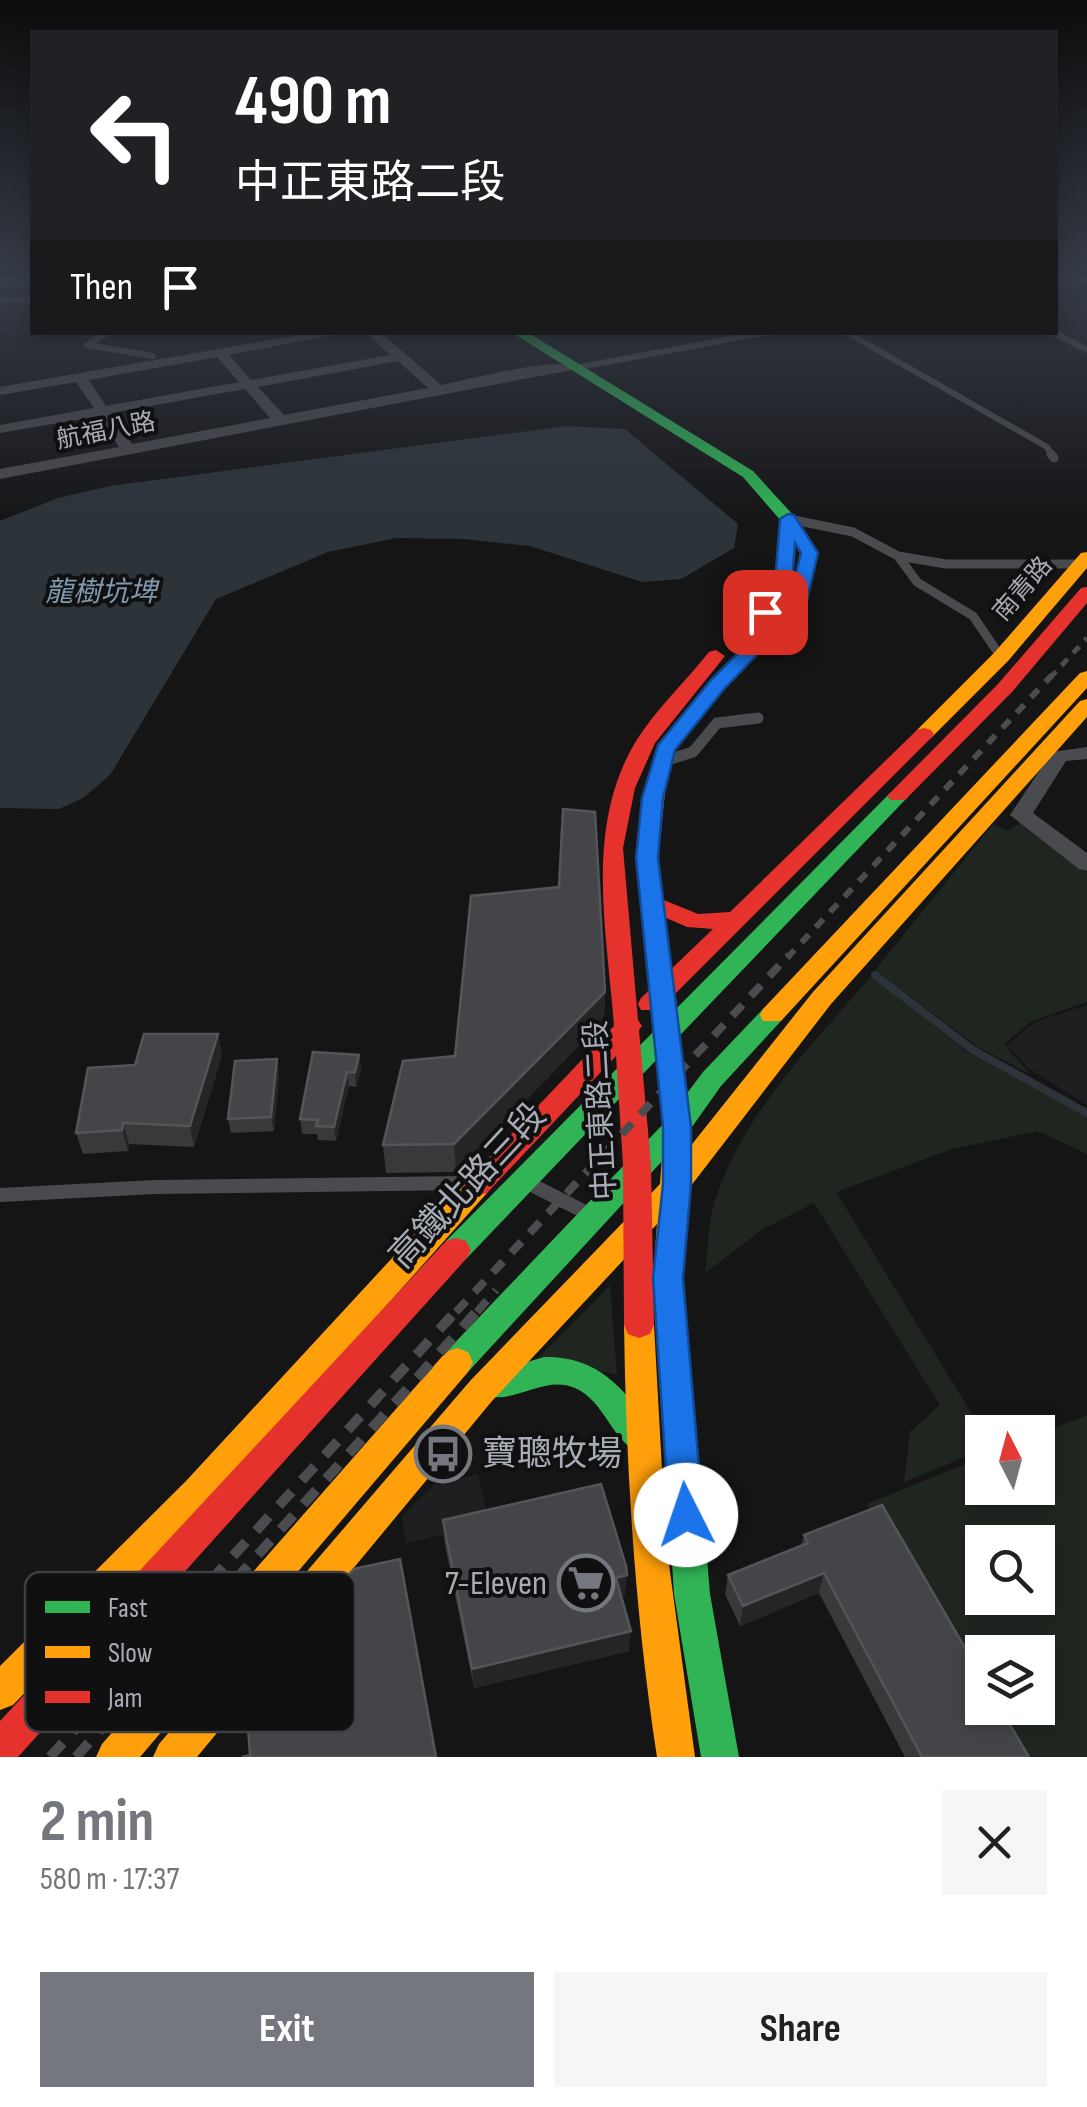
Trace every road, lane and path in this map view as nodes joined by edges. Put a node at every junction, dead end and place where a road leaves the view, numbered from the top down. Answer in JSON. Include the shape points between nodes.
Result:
{"nodes":[{"id":1,"x":173,"y":361,"type":"edge"},
{"id":2,"x":227,"y":361,"type":"edge"},
{"id":3,"x":377,"y":361,"type":"edge"},
{"id":4,"x":405,"y":361,"type":"edge"},
{"id":5,"x":564,"y":361,"type":"edge"},
{"id":6,"x":613,"y":361,"type":"edge"},
{"id":7,"x":897,"y":361,"type":"edge"},
{"id":8,"x":575,"y":368,"type":"junction"},
{"id":9,"x":80,"y":377,"type":"junction"},
{"id":10,"x":247,"y":384,"type":"junction"},
{"id":11,"x":438,"y":390,"type":"junction"},
{"id":12,"x":0,"y":391,"type":"edge"},
{"id":13,"x":102,"y":410,"type":"junction"},
{"id":14,"x":280,"y":420,"type":"junction"},
{"id":15,"x":0,"y":429,"type":"edge"},
{"id":16,"x":128,"y":450,"type":"junction"},
{"id":17,"x":1054,"y":458,"type":"dead end"},
{"id":18,"x":0,"y":474,"type":"edge"},
{"id":19,"x":788,"y":519,"type":"junction"},
{"id":20,"x":898,"y":556,"type":"junction"},
{"id":21,"x":1085,"y":562,"type":"edge"},
{"id":22,"x":1087,"y":592,"type":"edge"},
{"id":23,"x":1000,"y":656,"type":"junction"},
{"id":24,"x":1087,"y":677,"type":"edge"},
{"id":25,"x":1005,"y":688,"type":"joint"},
{"id":26,"x":1085,"y":710,"type":"edge"},
{"id":27,"x":758,"y":718,"type":"dead end"},
{"id":28,"x":1087,"y":753,"type":"edge"},
{"id":29,"x":635,"y":759,"type":"junction"},
{"id":30,"x":662,"y":762,"type":"junction"},
{"id":31,"x":997,"y":799,"type":"junction"},
{"id":32,"x":1020,"y":815,"type":"junction"},
{"id":33,"x":1087,"y":864,"type":"edge"},
{"id":34,"x":651,"y":904,"type":"junction"},
{"id":35,"x":738,"y":919,"type":"junction"},
{"id":36,"x":659,"y":995,"type":"junction"},
{"id":37,"x":629,"y":1026,"type":"junction"},
{"id":38,"x":666,"y":1032,"type":"junction"},
{"id":39,"x":631,"y":1068,"type":"junction"},
{"id":40,"x":677,"y":1127,"type":"junction"},
{"id":41,"x":637,"y":1165,"type":"junction"},
{"id":42,"x":520,"y":1179,"type":"junction"},
{"id":43,"x":478,"y":1182,"type":"junction"},
{"id":44,"x":677,"y":1184,"type":"junction"},
{"id":45,"x":0,"y":1195,"type":"edge"},
{"id":46,"x":591,"y":1215,"type":"junction"},
{"id":47,"x":636,"y":1228,"type":"junction"},
{"id":48,"x":481,"y":1391,"type":"junction"},
{"id":49,"x":299,"y":1423,"type":"junction"},
{"id":50,"x":641,"y":1440,"type":"junction"},
{"id":51,"x":198,"y":1492,"type":"junction"},
{"id":52,"x":119,"y":1572,"type":"edge"},
{"id":53,"x":162,"y":1572,"type":"edge"},
{"id":54,"x":275,"y":1572,"type":"edge"},
{"id":55,"x":328,"y":1572,"type":"edge"},
{"id":56,"x":25,"y":1667,"type":"edge"},
{"id":57,"x":0,"y":1692,"type":"edge"},
{"id":58,"x":25,"y":1722,"type":"edge"},
{"id":59,"x":136,"y":1732,"type":"edge"},
{"id":60,"x":193,"y":1732,"type":"edge"},
{"id":61,"x":0,"y":1749,"type":"edge"},
{"id":62,"x":114,"y":1757,"type":"edge"},
{"id":63,"x":172,"y":1757,"type":"edge"},
{"id":64,"x":676,"y":1757,"type":"edge"},
{"id":65,"x":720,"y":1757,"type":"edge"}],
"edges":[{"from":1,"to":9,"type":"street"},
{"from":2,"to":10,"type":"street"},
{"from":3,"to":10,"type":"street"},
{"from":4,"to":11,"type":"street"},
{"from":5,"to":8,"type":"main road"},
{"from":6,"to":8,"type":"lane"},
{"from":7,"to":17,"type":"lane","via":[[1047,446]]},
{"from":8,"to":11,"type":"street","name":"航福八路"},
{"from":8,"to":19,"type":"main road","via":[[748,474]]},
{"from":9,"to":12,"type":"street"},
{"from":9,"to":13,"type":"street"},
{"from":10,"to":13,"type":"street"},
{"from":10,"to":14,"type":"street"},
{"from":11,"to":14,"type":"street","name":"航福八路"},
{"from":13,"to":15,"type":"street"},
{"from":13,"to":16,"type":"street"},
{"from":14,"to":16,"type":"street","name":"航福八路"},
{"from":16,"to":18,"type":"street","name":"航福八路"},
{"from":19,"to":20,"type":"lane","via":[[853,532]]},
{"from":19,"to":29,"type":"main road","name":"中正東路二段","via":[[784,582],[765,612],[680,693]]},
{"from":19,"to":30,"type":"main road","via":[[810,553],[798,604],[718,684]]},
{"from":20,"to":21,"type":"lane","via":[[986,566]]},
{"from":20,"to":23,"type":"lane","via":[[917,582],[973,616]]},
{"from":21,"to":23,"type":"main road","name":"南青路"},
{"from":22,"to":25,"type":"main road","name":"南青路"},
{"from":23,"to":35,"type":"main road","name":"高鐵北路三段"},
{"from":24,"to":40,"type":"main road","via":[[712,1078]]},
{"from":25,"to":38,"type":"main road","name":"高鐵北路三段"},
{"from":26,"to":31,"type":"main road"},
{"from":27,"to":30,"type":"lane","via":[[717,723],[693,752]]},
{"from":28,"to":32,"type":"street","via":[[1060,756]]},
{"from":29,"to":30,"type":"lane"},
{"from":29,"to":37,"type":"main road","name":"中正東路二段","via":[[620,796],[612,848]]},
{"from":30,"to":34,"type":"main road","via":[[647,858]]},
{"from":31,"to":32,"type":"lane"},
{"from":31,"to":44,"type":"main road","via":[[731,1109]]},
{"from":32,"to":33,"type":"street"},
{"from":34,"to":35,"type":"main road","via":[[694,922]]},
{"from":34,"to":36,"type":"main road"},
{"from":35,"to":36,"type":"main road","name":"高鐵北路三段"},
{"from":36,"to":37,"type":"main road","name":"高鐵北路三段"},
{"from":36,"to":38,"type":"main road"},
{"from":37,"to":39,"type":"main road","name":"中正東路二段"},
{"from":37,"to":43,"type":"main road","name":"高鐵北路三段"},
{"from":38,"to":39,"type":"main road","name":"高鐵北路三段"},
{"from":38,"to":40,"type":"main road"},
{"from":39,"to":41,"type":"main road","name":"中正東路二段"},
{"from":39,"to":42,"type":"main road","name":"高鐵北路三段"},
{"from":40,"to":41,"type":"main road"},
{"from":40,"to":44,"type":"main road"},
{"from":41,"to":46,"type":"main road"},
{"from":41,"to":47,"type":"main road","name":"中正東路二段"},
{"from":42,"to":43,"type":"lane"},
{"from":42,"to":46,"type":"lane"},
{"from":42,"to":49,"type":"main road","name":"高鐵北路三段"},
{"from":43,"to":45,"type":"lane"},
{"from":43,"to":51,"type":"main road","name":"高鐵北路三段"},
{"from":44,"to":47,"type":"main road"},
{"from":44,"to":65,"type":"main road","via":[[668,1278],[692,1594]]},
{"from":46,"to":47,"type":"lane"},
{"from":46,"to":54,"type":"main road"},
{"from":47,"to":48,"type":"main road"},
{"from":47,"to":50,"type":"main road","name":"中正東路二段"},
{"from":48,"to":50,"type":"main road","via":[[527,1371],[584,1373],[610,1391]]},
{"from":48,"to":55,"type":"main road"},
{"from":49,"to":51,"type":"main road"},
{"from":49,"to":53,"type":"main road","name":"高鐵北路三段"},
{"from":50,"to":64,"type":"main road","name":"中正東路二段","via":[[660,1668]]},
{"from":51,"to":52,"type":"main road","name":"高鐵北路三段"},
{"from":56,"to":57,"type":"main road","name":"高鐵北路三段"},
{"from":58,"to":61,"type":"main road","name":"高鐵北路三段"},
{"from":59,"to":62,"type":"main road"},
{"from":60,"to":63,"type":"main road"}]}
